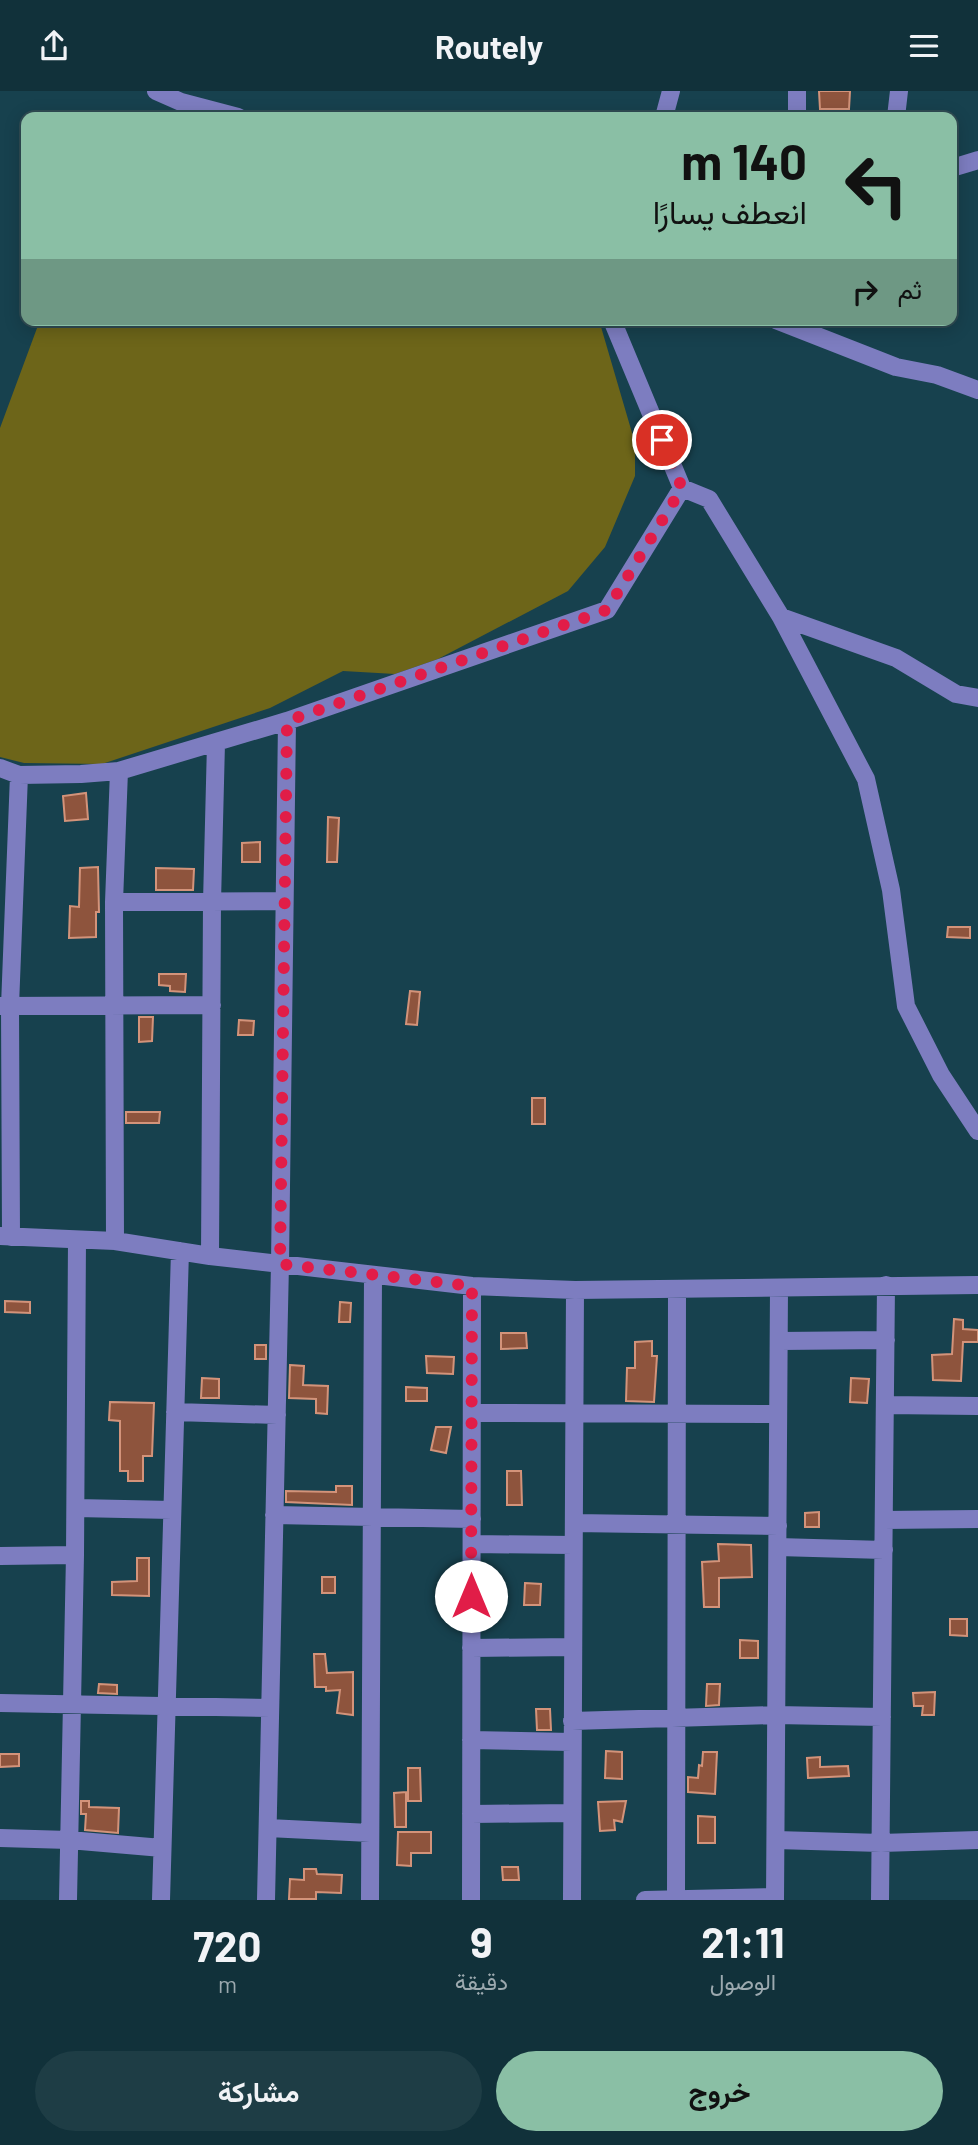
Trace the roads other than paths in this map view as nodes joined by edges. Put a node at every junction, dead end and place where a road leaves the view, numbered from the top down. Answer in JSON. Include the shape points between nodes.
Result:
{"nodes":[{"id":1,"x":156,"y":91,"type":"edge"},
{"id":2,"x":671,"y":91,"type":"edge"},
{"id":3,"x":797,"y":91,"type":"edge"},
{"id":4,"x":899,"y":91,"type":"edge"},
{"id":5,"x":181,"y":97,"type":"edge"},
{"id":6,"x":224,"y":112,"type":"edge"},
{"id":7,"x":665,"y":112,"type":"edge"},
{"id":8,"x":797,"y":112,"type":"edge"},
{"id":9,"x":897,"y":112,"type":"edge"},
{"id":10,"x":978,"y":160,"type":"edge"},
{"id":11,"x":957,"y":166,"type":"edge"},
{"id":12,"x":614,"y":326,"type":"edge"},
{"id":13,"x":791,"y":326,"type":"edge"},
{"id":14,"x":978,"y":390,"type":"edge"},
{"id":15,"x":682,"y":488,"type":"junction"},
{"id":16,"x":781,"y":617,"type":"junction"},
{"id":17,"x":978,"y":698,"type":"edge"},
{"id":18,"x":287,"y":721,"type":"junction"},
{"id":19,"x":216,"y":743,"type":"junction"},
{"id":20,"x":0,"y":768,"type":"edge"},
{"id":21,"x":119,"y":771,"type":"junction"},
{"id":22,"x":19,"y":775,"type":"junction"},
{"id":23,"x":283,"y":901,"type":"junction"},
{"id":24,"x":114,"y":902,"type":"junction"},
{"id":25,"x":212,"y":902,"type":"junction"},
{"id":26,"x":114,"y":1005,"type":"junction"},
{"id":27,"x":212,"y":1005,"type":"junction"},
{"id":28,"x":5,"y":1006,"type":"edge"},
{"id":29,"x":978,"y":1131,"type":"edge"},
{"id":30,"x":5,"y":1236,"type":"edge"},
{"id":31,"x":77,"y":1240,"type":"junction"},
{"id":32,"x":115,"y":1241,"type":"junction"},
{"id":33,"x":180,"y":1251,"type":"junction"},
{"id":34,"x":210,"y":1256,"type":"junction"},
{"id":35,"x":280,"y":1264,"type":"junction"},
{"id":36,"x":373,"y":1275,"type":"junction"},
{"id":37,"x":886,"y":1285,"type":"junction"},
{"id":38,"x":472,"y":1286,"type":"junction"},
{"id":39,"x":978,"y":1286,"type":"edge"},
{"id":40,"x":677,"y":1289,"type":"junction"},
{"id":41,"x":779,"y":1289,"type":"junction"},
{"id":42,"x":575,"y":1290,"type":"junction"},
{"id":43,"x":886,"y":1340,"type":"junction"},
{"id":44,"x":780,"y":1341,"type":"junction"},
{"id":45,"x":885,"y":1405,"type":"junction"},
{"id":46,"x":978,"y":1406,"type":"edge"},
{"id":47,"x":175,"y":1412,"type":"junction"},
{"id":48,"x":472,"y":1413,"type":"junction"},
{"id":49,"x":677,"y":1414,"type":"junction"},
{"id":50,"x":778,"y":1414,"type":"junction"},
{"id":51,"x":277,"y":1415,"type":"junction"},
{"id":52,"x":574,"y":1415,"type":"junction"},
{"id":53,"x":76,"y":1508,"type":"junction"},
{"id":54,"x":172,"y":1510,"type":"junction"},
{"id":55,"x":274,"y":1514,"type":"junction"},
{"id":56,"x":372,"y":1516,"type":"junction"},
{"id":57,"x":472,"y":1519,"type":"junction"},
{"id":58,"x":978,"y":1519,"type":"edge"},
{"id":59,"x":884,"y":1520,"type":"junction"},
{"id":60,"x":574,"y":1523,"type":"junction"},
{"id":61,"x":677,"y":1523,"type":"junction"},
{"id":62,"x":778,"y":1526,"type":"junction"},
{"id":63,"x":472,"y":1544,"type":"junction"},
{"id":64,"x":573,"y":1545,"type":"junction"},
{"id":65,"x":778,"y":1547,"type":"junction"},
{"id":66,"x":884,"y":1550,"type":"junction"},
{"id":67,"x":75,"y":1555,"type":"junction"},
{"id":68,"x":0,"y":1556,"type":"edge"},
{"id":69,"x":573,"y":1647,"type":"junction"},
{"id":70,"x":471,"y":1648,"type":"junction"},
{"id":71,"x":0,"y":1703,"type":"edge"},
{"id":72,"x":72,"y":1704,"type":"junction"},
{"id":73,"x":166,"y":1705,"type":"junction"},
{"id":74,"x":270,"y":1708,"type":"junction"},
{"id":75,"x":776,"y":1716,"type":"junction"},
{"id":76,"x":882,"y":1717,"type":"junction"},
{"id":77,"x":677,"y":1719,"type":"junction"},
{"id":78,"x":572,"y":1721,"type":"junction"},
{"id":79,"x":471,"y":1740,"type":"junction"},
{"id":80,"x":572,"y":1742,"type":"junction"},
{"id":81,"x":572,"y":1813,"type":"junction"},
{"id":82,"x":471,"y":1814,"type":"junction"},
{"id":83,"x":268,"y":1828,"type":"junction"},
{"id":84,"x":370,"y":1833,"type":"junction"},
{"id":85,"x":0,"y":1838,"type":"edge"},
{"id":86,"x":69,"y":1840,"type":"junction"},
{"id":87,"x":776,"y":1840,"type":"junction"},
{"id":88,"x":978,"y":1840,"type":"edge"},
{"id":89,"x":881,"y":1843,"type":"junction"},
{"id":90,"x":162,"y":1848,"type":"junction"},
{"id":91,"x":775,"y":1899,"type":"edge"},
{"id":92,"x":68,"y":1900,"type":"edge"},
{"id":93,"x":161,"y":1900,"type":"edge"},
{"id":94,"x":267,"y":1900,"type":"edge"},
{"id":95,"x":370,"y":1900,"type":"edge"},
{"id":96,"x":471,"y":1900,"type":"edge"},
{"id":97,"x":572,"y":1900,"type":"edge"},
{"id":98,"x":645,"y":1900,"type":"edge"},
{"id":99,"x":677,"y":1900,"type":"edge"},
{"id":100,"x":880,"y":1900,"type":"edge"}],
"edges":[{"from":1,"to":5,"type":"street"},
{"from":2,"to":7,"type":"street"},
{"from":3,"to":8,"type":"street"},
{"from":4,"to":9,"type":"street"},
{"from":5,"to":6,"type":"street"},
{"from":10,"to":11,"type":"street"},
{"from":12,"to":15,"type":"street"},
{"from":13,"to":14,"type":"street","via":[[897,367]]},
{"from":15,"to":16,"type":"street","via":[[709,499]]},
{"from":15,"to":18,"type":"street","via":[[607,610]]},
{"from":16,"to":17,"type":"street","via":[[896,658],[956,694]]},
{"from":16,"to":29,"type":"street","via":[[866,779],[891,890],[906,1006],[941,1075]]},
{"from":18,"to":19,"type":"street"},
{"from":18,"to":23,"type":"street"},
{"from":19,"to":21,"type":"street"},
{"from":19,"to":25,"type":"street"},
{"from":20,"to":22,"type":"street"},
{"from":21,"to":22,"type":"street"},
{"from":21,"to":24,"type":"street"},
{"from":22,"to":28,"type":"street"},
{"from":23,"to":25,"type":"street"},
{"from":23,"to":35,"type":"street"},
{"from":24,"to":25,"type":"street"},
{"from":24,"to":26,"type":"street"},
{"from":25,"to":27,"type":"street"},
{"from":26,"to":27,"type":"street"},
{"from":26,"to":28,"type":"street"},
{"from":26,"to":32,"type":"street"},
{"from":27,"to":34,"type":"street"},
{"from":28,"to":30,"type":"street"},
{"from":30,"to":31,"type":"street"},
{"from":31,"to":32,"type":"street"},
{"from":31,"to":53,"type":"street"},
{"from":32,"to":33,"type":"street"},
{"from":33,"to":34,"type":"street"},
{"from":33,"to":47,"type":"street"},
{"from":34,"to":35,"type":"street"},
{"from":35,"to":36,"type":"street"},
{"from":35,"to":51,"type":"street"},
{"from":36,"to":38,"type":"street"},
{"from":36,"to":56,"type":"street"},
{"from":37,"to":39,"type":"street"},
{"from":37,"to":41,"type":"street"},
{"from":37,"to":43,"type":"street"},
{"from":38,"to":42,"type":"street"},
{"from":38,"to":48,"type":"street"},
{"from":40,"to":41,"type":"street"},
{"from":40,"to":42,"type":"street"},
{"from":40,"to":49,"type":"street"},
{"from":41,"to":44,"type":"street"},
{"from":42,"to":52,"type":"street"},
{"from":43,"to":44,"type":"street"},
{"from":43,"to":45,"type":"street"},
{"from":44,"to":50,"type":"street"},
{"from":45,"to":46,"type":"street"},
{"from":45,"to":59,"type":"street"},
{"from":47,"to":51,"type":"street"},
{"from":47,"to":54,"type":"street"},
{"from":48,"to":52,"type":"street"},
{"from":48,"to":57,"type":"street"},
{"from":49,"to":50,"type":"street"},
{"from":49,"to":52,"type":"street"},
{"from":49,"to":61,"type":"street"},
{"from":50,"to":62,"type":"street"},
{"from":51,"to":55,"type":"street"},
{"from":52,"to":60,"type":"street"},
{"from":53,"to":54,"type":"street"},
{"from":53,"to":67,"type":"street"},
{"from":54,"to":73,"type":"street"},
{"from":55,"to":56,"type":"street"},
{"from":55,"to":74,"type":"street"},
{"from":56,"to":57,"type":"street"},
{"from":56,"to":84,"type":"street"},
{"from":57,"to":63,"type":"street"},
{"from":58,"to":59,"type":"street"},
{"from":59,"to":66,"type":"street"},
{"from":60,"to":61,"type":"street"},
{"from":60,"to":64,"type":"street"},
{"from":61,"to":62,"type":"street"},
{"from":61,"to":77,"type":"street"},
{"from":62,"to":65,"type":"street"},
{"from":63,"to":64,"type":"street"},
{"from":63,"to":70,"type":"street"},
{"from":64,"to":69,"type":"street"},
{"from":65,"to":66,"type":"street"},
{"from":65,"to":75,"type":"street"},
{"from":66,"to":76,"type":"street"},
{"from":67,"to":68,"type":"street"},
{"from":67,"to":72,"type":"street"},
{"from":69,"to":70,"type":"street"},
{"from":69,"to":78,"type":"street"},
{"from":70,"to":79,"type":"street"},
{"from":71,"to":72,"type":"street"},
{"from":72,"to":73,"type":"street"},
{"from":72,"to":86,"type":"street"},
{"from":73,"to":74,"type":"street"},
{"from":73,"to":90,"type":"street"},
{"from":74,"to":83,"type":"street"},
{"from":75,"to":76,"type":"street"},
{"from":75,"to":77,"type":"street"},
{"from":75,"to":87,"type":"street"},
{"from":76,"to":89,"type":"street"},
{"from":77,"to":78,"type":"street"},
{"from":77,"to":99,"type":"street"},
{"from":78,"to":80,"type":"street"},
{"from":79,"to":80,"type":"street"},
{"from":79,"to":82,"type":"street"},
{"from":80,"to":81,"type":"street"},
{"from":81,"to":82,"type":"street"},
{"from":81,"to":97,"type":"street"},
{"from":82,"to":96,"type":"street"},
{"from":83,"to":84,"type":"street"},
{"from":83,"to":94,"type":"street"},
{"from":84,"to":95,"type":"street"},
{"from":85,"to":86,"type":"street"},
{"from":86,"to":90,"type":"street"},
{"from":86,"to":92,"type":"street"},
{"from":87,"to":89,"type":"street"},
{"from":87,"to":91,"type":"street"},
{"from":88,"to":89,"type":"street"},
{"from":89,"to":100,"type":"street"},
{"from":90,"to":93,"type":"street"},
{"from":91,"to":99,"type":"street"},
{"from":98,"to":99,"type":"street"}]}
